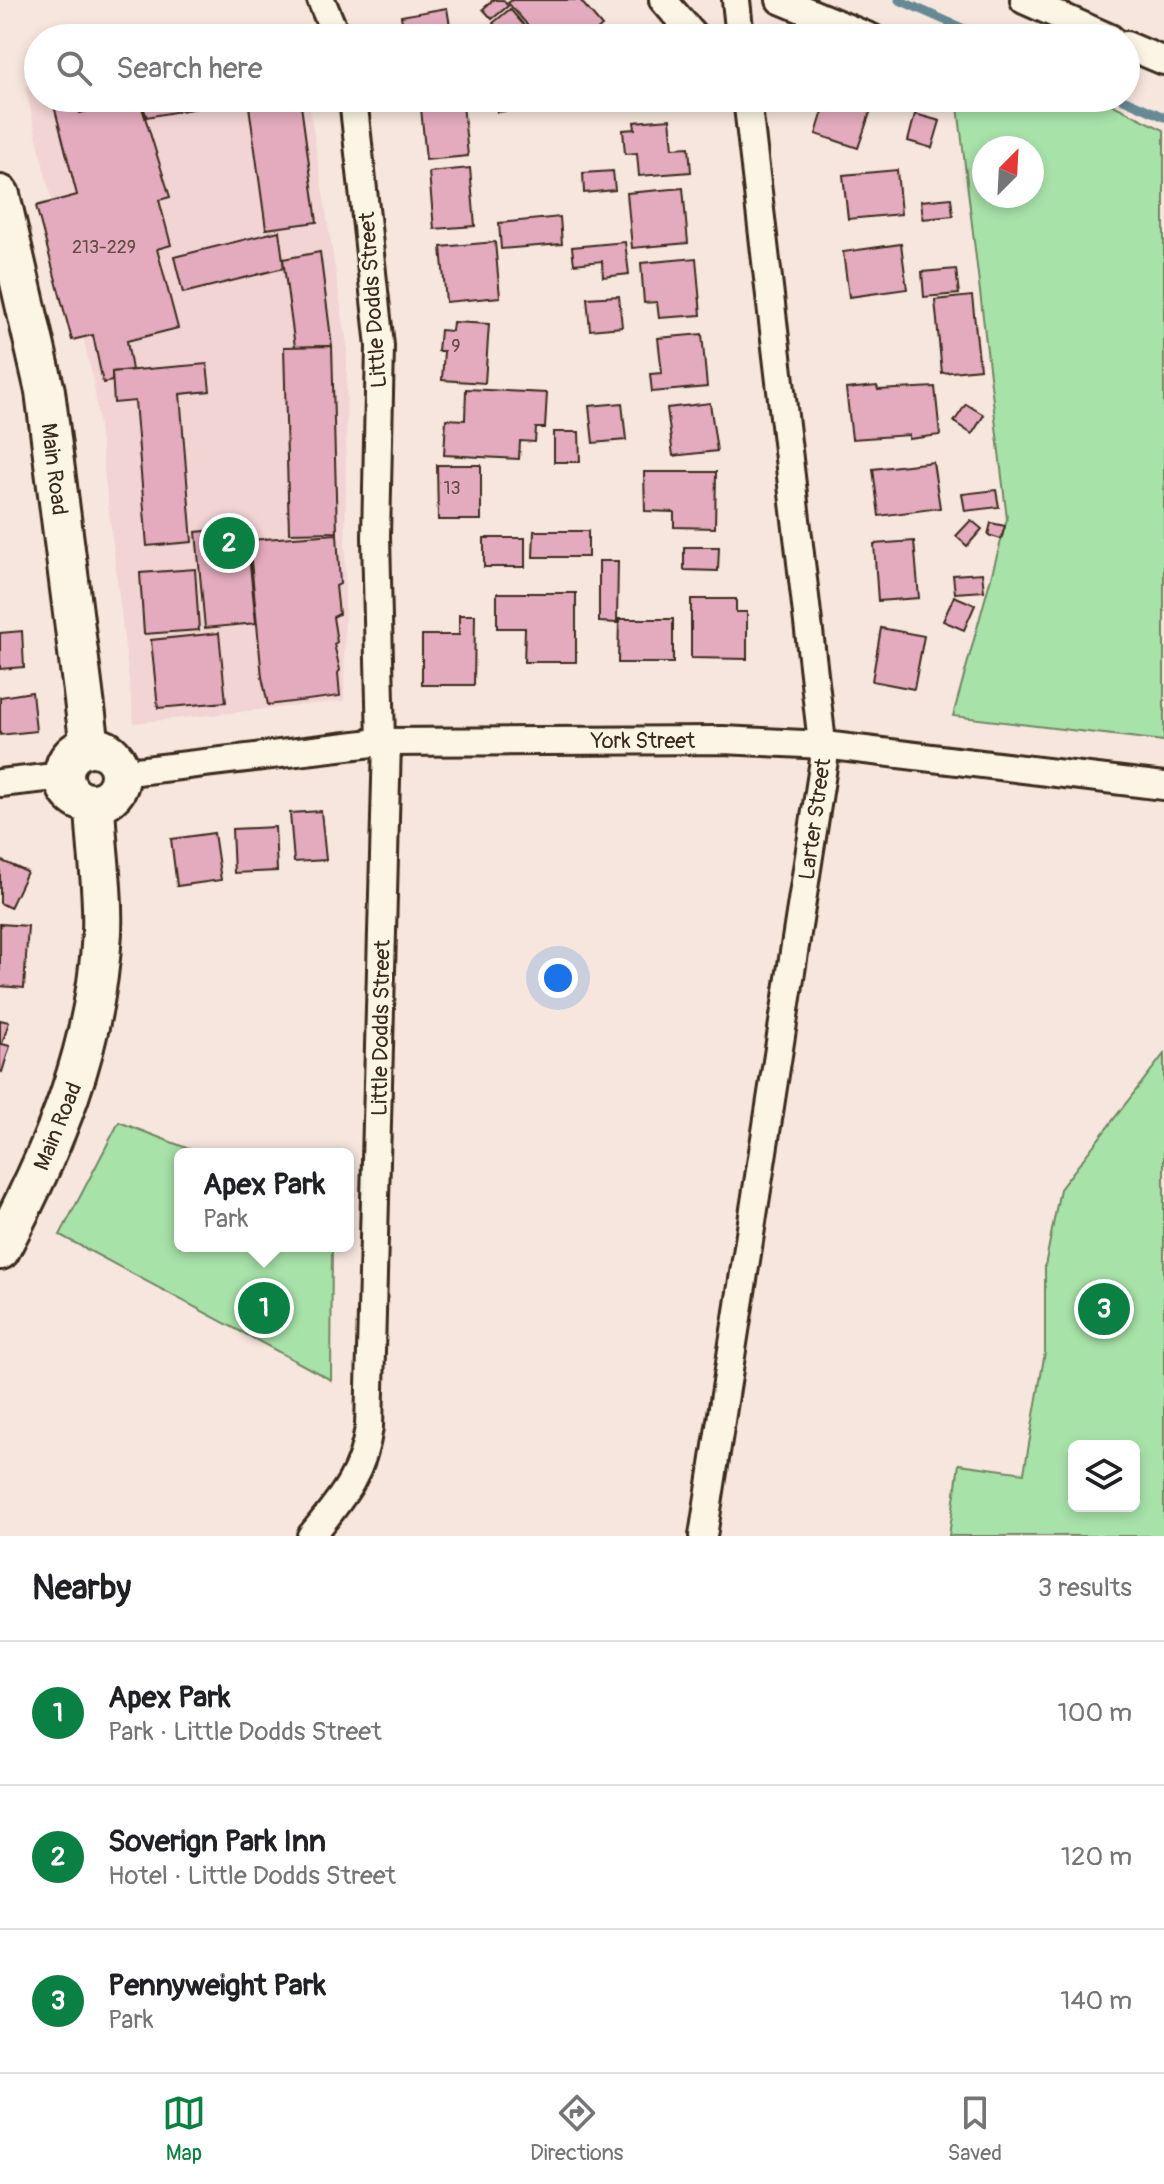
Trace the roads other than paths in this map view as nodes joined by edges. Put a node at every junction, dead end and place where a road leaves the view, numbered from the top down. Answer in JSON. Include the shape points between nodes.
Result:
{"nodes":[{"id":1,"x":321,"y":0,"type":"edge"},
{"id":2,"x":663,"y":0,"type":"edge"},
{"id":3,"x":736,"y":0,"type":"edge"},
{"id":4,"x":780,"y":0,"type":"edge"},
{"id":5,"x":1024,"y":0,"type":"edge"},
{"id":6,"x":331,"y":24,"type":"edge"},
{"id":7,"x":684,"y":24,"type":"edge"},
{"id":8,"x":739,"y":24,"type":"edge"},
{"id":9,"x":838,"y":24,"type":"edge"},
{"id":10,"x":1078,"y":24,"type":"edge"},
{"id":11,"x":1140,"y":51,"type":"edge"},
{"id":12,"x":1164,"y":61,"type":"edge"},
{"id":13,"x":355,"y":112,"type":"edge"},
{"id":14,"x":749,"y":112,"type":"edge"},
{"id":15,"x":0,"y":195,"type":"edge"},
{"id":16,"x":384,"y":742,"type":"junction"},
{"id":17,"x":824,"y":745,"type":"junction"},
{"id":18,"x":90,"y":747,"type":"junction"},
{"id":19,"x":120,"y":773,"type":"junction"},
{"id":20,"x":64,"y":776,"type":"junction"},
{"id":21,"x":0,"y":783,"type":"edge"},
{"id":22,"x":1164,"y":786,"type":"edge"},
{"id":23,"x":95,"y":803,"type":"junction"},
{"id":24,"x":0,"y":1250,"type":"edge"},
{"id":25,"x":311,"y":1536,"type":"edge"},
{"id":26,"x":703,"y":1536,"type":"edge"}],
"edges":[{"from":1,"to":6,"type":"street"},
{"from":2,"to":7,"type":"street"},
{"from":3,"to":8,"type":"street"},
{"from":4,"to":9,"type":"street"},
{"from":5,"to":10,"type":"street"},
{"from":11,"to":12,"type":"street"},
{"from":13,"to":16,"type":"street","name":"Little Dodds Street","via":[[380,346],[376,537]]},
{"from":14,"to":17,"type":"street","name":"Larter Street"},
{"from":15,"to":18,"type":"main road","name":"Main Road","via":[[45,391]]},
{"from":16,"to":17,"type":"street","name":"York Street","via":[[723,740]]},
{"from":16,"to":19,"type":"street","name":"York Street"},
{"from":16,"to":25,"type":"street","name":"Little Dodds Street","via":[[369,1427],[355,1478]]},
{"from":17,"to":22,"type":"street","name":"York Street"},
{"from":17,"to":26,"type":"street","name":"Larter Street"},
{"from":18,"to":19,"type":"main road","via":[[108,752]]},
{"from":18,"to":20,"type":"main road","via":[[71,757]]},
{"from":19,"to":23,"type":"main road","via":[[114,794]]},
{"from":20,"to":21,"type":"street"},
{"from":20,"to":23,"type":"main road","via":[[73,797]]},
{"from":23,"to":24,"type":"main road","name":"Main Road","via":[[102,930],[91,1022],[66,1109]]}]}
